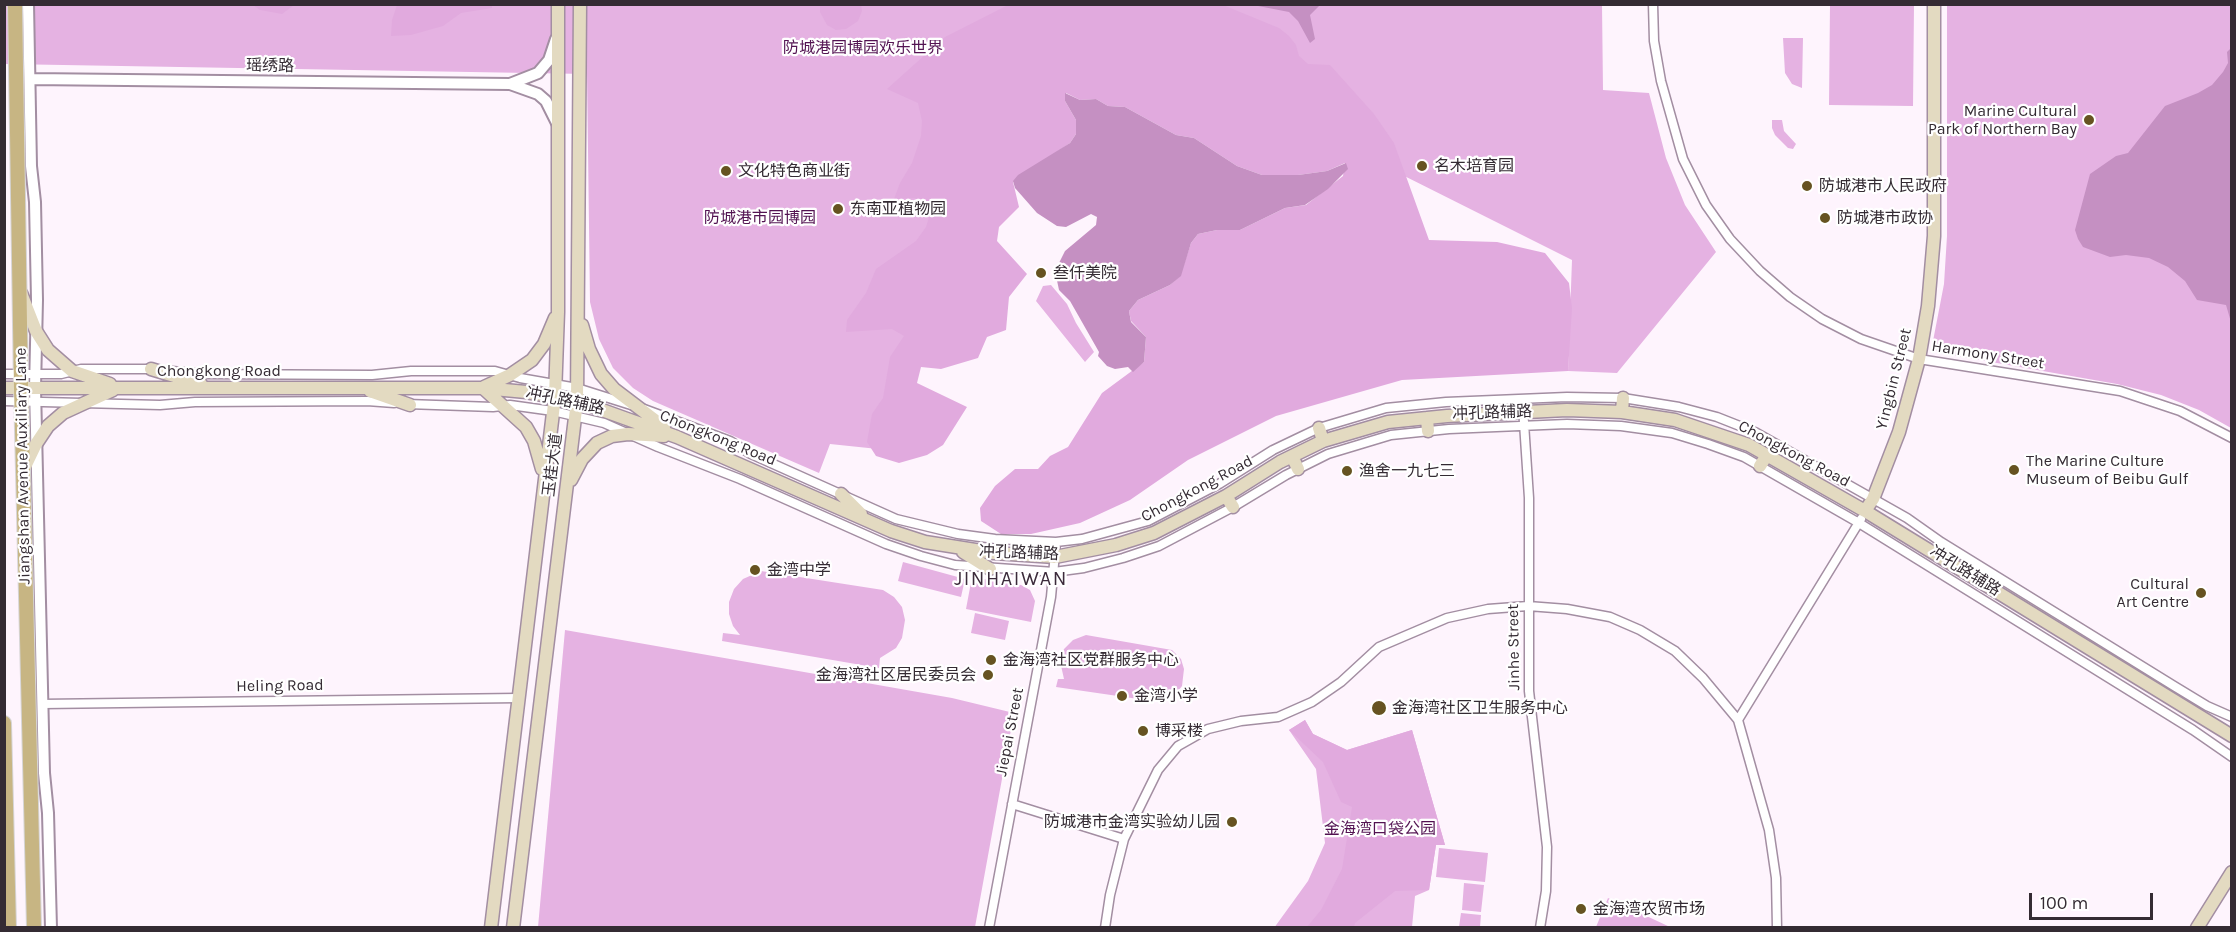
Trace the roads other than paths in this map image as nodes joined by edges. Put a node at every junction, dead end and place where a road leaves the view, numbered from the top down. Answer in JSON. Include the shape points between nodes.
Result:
{"nodes":[{"id":1,"x":15,"y":4,"type":"edge"},
{"id":2,"x":28,"y":4,"type":"edge"},
{"id":3,"x":558,"y":4,"type":"edge"},
{"id":4,"x":580,"y":4,"type":"edge"},
{"id":5,"x":1653,"y":4,"type":"edge"},
{"id":6,"x":1934,"y":4,"type":"edge"},
{"id":7,"x":580,"y":32,"type":"junction"},
{"id":8,"x":558,"y":33,"type":"junction"},
{"id":9,"x":30,"y":79,"type":"junction"},
{"id":10,"x":510,"y":84,"type":"junction"},
{"id":11,"x":558,"y":125,"type":"junction"},
{"id":12,"x":580,"y":192,"type":"junction"},
{"id":13,"x":558,"y":193,"type":"junction"},
{"id":14,"x":20,"y":290,"type":"junction"},
{"id":15,"x":558,"y":312,"type":"junction"},
{"id":16,"x":578,"y":314,"type":"junction"},
{"id":17,"x":36,"y":331,"type":"junction"},
{"id":18,"x":1919,"y":359,"type":"junction"},
{"id":19,"x":151,"y":369,"type":"junction"},
{"id":20,"x":72,"y":371,"type":"junction"},
{"id":21,"x":4,"y":374,"type":"edge"},
{"id":22,"x":35,"y":374,"type":"junction"},
{"id":23,"x":510,"y":375,"type":"junction"},
{"id":24,"x":4,"y":388,"type":"edge"},
{"id":25,"x":120,"y":388,"type":"junction"},
{"id":26,"x":214,"y":388,"type":"junction"},
{"id":27,"x":360,"y":388,"type":"junction"},
{"id":28,"x":483,"y":388,"type":"junction"},
{"id":29,"x":27,"y":390,"type":"junction"},
{"id":30,"x":555,"y":390,"type":"junction"},
{"id":31,"x":577,"y":394,"type":"junction"},
{"id":32,"x":1623,"y":398,"type":"junction"},
{"id":33,"x":1523,"y":400,"type":"junction"},
{"id":34,"x":4,"y":401,"type":"edge"},
{"id":35,"x":84,"y":402,"type":"junction"},
{"id":36,"x":410,"y":405,"type":"junction"},
{"id":37,"x":633,"y":405,"type":"junction"},
{"id":38,"x":502,"y":406,"type":"junction"},
{"id":39,"x":553,"y":411,"type":"junction"},
{"id":40,"x":1622,"y":412,"type":"junction"},
{"id":41,"x":1523,"y":413,"type":"junction"},
{"id":42,"x":575,"y":416,"type":"junction"},
{"id":43,"x":1427,"y":418,"type":"junction"},
{"id":44,"x":1524,"y":427,"type":"junction"},
{"id":45,"x":1319,"y":428,"type":"junction"},
{"id":46,"x":1428,"y":431,"type":"junction"},
{"id":47,"x":628,"y":434,"type":"junction"},
{"id":48,"x":677,"y":437,"type":"junction"},
{"id":49,"x":2232,"y":438,"type":"edge"},
{"id":50,"x":1323,"y":441,"type":"junction"},
{"id":51,"x":36,"y":444,"type":"junction"},
{"id":52,"x":1767,"y":454,"type":"junction"},
{"id":53,"x":1292,"y":456,"type":"junction"},
{"id":54,"x":1760,"y":466,"type":"junction"},
{"id":55,"x":1298,"y":469,"type":"junction"},
{"id":56,"x":23,"y":471,"type":"junction"},
{"id":57,"x":544,"y":475,"type":"junction"},
{"id":58,"x":566,"y":490,"type":"junction"},
{"id":59,"x":841,"y":494,"type":"junction"},
{"id":60,"x":1226,"y":496,"type":"junction"},
{"id":61,"x":1873,"y":499,"type":"junction"},
{"id":62,"x":1233,"y":507,"type":"junction"},
{"id":63,"x":1865,"y":511,"type":"junction"},
{"id":64,"x":868,"y":521,"type":"junction"},
{"id":65,"x":1859,"y":523,"type":"junction"},
{"id":66,"x":1056,"y":542,"type":"junction"},
{"id":67,"x":956,"y":549,"type":"junction"},
{"id":68,"x":1055,"y":557,"type":"junction"},
{"id":69,"x":990,"y":569,"type":"junction"},
{"id":70,"x":1054,"y":572,"type":"junction"},
{"id":71,"x":33,"y":604,"type":"junction"},
{"id":72,"x":1528,"y":606,"type":"junction"},
{"id":73,"x":518,"y":698,"type":"junction"},
{"id":74,"x":42,"y":704,"type":"junction"},
{"id":75,"x":2232,"y":717,"type":"edge"},
{"id":76,"x":1738,"y":720,"type":"junction"},
{"id":77,"x":4,"y":723,"type":"edge"},
{"id":78,"x":2232,"y":736,"type":"edge"},
{"id":79,"x":2232,"y":757,"type":"edge"},
{"id":80,"x":1012,"y":804,"type":"junction"},
{"id":81,"x":1124,"y":839,"type":"junction"},
{"id":82,"x":6,"y":852,"type":"edge"},
{"id":83,"x":2232,"y":872,"type":"edge"},
{"id":84,"x":33,"y":909,"type":"junction"},
{"id":85,"x":9,"y":925,"type":"edge"},
{"id":86,"x":34,"y":927,"type":"edge"},
{"id":87,"x":39,"y":927,"type":"edge"},
{"id":88,"x":51,"y":927,"type":"edge"},
{"id":89,"x":491,"y":927,"type":"edge"},
{"id":90,"x":513,"y":927,"type":"edge"},
{"id":91,"x":989,"y":927,"type":"edge"},
{"id":92,"x":1105,"y":927,"type":"edge"},
{"id":93,"x":1540,"y":927,"type":"edge"},
{"id":94,"x":1777,"y":927,"type":"edge"},
{"id":95,"x":2198,"y":927,"type":"edge"}],
"edges":[{"from":1,"to":14,"type":"main road"},
{"from":2,"to":9,"type":"street","name":"Jiangshan Avenue Auxiliary Lane"},
{"from":3,"to":8,"type":"main road","name":"玉桂大道"},
{"from":4,"to":7,"type":"main road","name":"玉桂大道"},
{"from":5,"to":18,"type":"street","name":"Harmony Street","via":[[1661,81],[1683,159],[1706,205],[1760,271],[1790,297],[1861,339]]},
{"from":6,"to":18,"type":"main road","name":"Yingbin Street","via":[[1934,236]]},
{"from":7,"to":8,"type":"main road"},
{"from":7,"to":12,"type":"main road","name":"玉桂大道"},
{"from":8,"to":10,"type":"street","via":[[549,60],[537,73]]},
{"from":8,"to":11,"type":"main road","name":"玉桂大道"},
{"from":9,"to":10,"type":"street","name":"瑶绣路"},
{"from":9,"to":17,"type":"street","name":"Jiangshan Avenue Auxiliary Lane"},
{"from":10,"to":11,"type":"street","via":[[538,94]]},
{"from":11,"to":13,"type":"main road","name":"玉桂大道"},
{"from":12,"to":13,"type":"main road"},
{"from":12,"to":16,"type":"main road","name":"玉桂大道"},
{"from":13,"to":15,"type":"main road","name":"玉桂大道"},
{"from":14,"to":17,"type":"main road"},
{"from":14,"to":29,"type":"main road"},
{"from":15,"to":23,"type":"main road","via":[[532,360]]},
{"from":15,"to":30,"type":"main road","name":"玉桂大道"},
{"from":16,"to":31,"type":"main road","name":"玉桂大道"},
{"from":16,"to":37,"type":"main road","via":[[601,374]]},
{"from":17,"to":20,"type":"main road","via":[[48,350]]},
{"from":17,"to":22,"type":"street","name":"Jiangshan Avenue Auxiliary Lane"},
{"from":18,"to":49,"type":"street","name":"Harmony Street","via":[[2120,391],[2180,411]]},
{"from":18,"to":61,"type":"main road","name":"Yingbin Street","via":[[1899,432]]},
{"from":19,"to":20,"type":"street","name":"冲孔路辅路"},
{"from":19,"to":23,"type":"street","name":"冲孔路辅路","via":[[202,374],[495,371]]},
{"from":19,"to":26,"type":"main road"},
{"from":20,"to":22,"type":"street","name":"冲孔路辅路"},
{"from":20,"to":25,"type":"main road"},
{"from":21,"to":29,"type":"street","name":"冲孔路辅路"},
{"from":22,"to":29,"type":"street","name":"Jiangshan Avenue Auxiliary Lane"},
{"from":23,"to":28,"type":"main road"},
{"from":23,"to":30,"type":"street","name":"冲孔路辅路"},
{"from":24,"to":29,"type":"main road","name":"Chongkong Road"},
{"from":25,"to":26,"type":"main road","name":"Chongkong Road"},
{"from":25,"to":29,"type":"main road","name":"Chongkong Road"},
{"from":25,"to":35,"type":"main road"},
{"from":26,"to":27,"type":"main road","name":"Chongkong Road"},
{"from":27,"to":28,"type":"main road","name":"Chongkong Road"},
{"from":27,"to":36,"type":"main road"},
{"from":28,"to":30,"type":"main road","name":"Chongkong Road"},
{"from":28,"to":38,"type":"main road"},
{"from":29,"to":34,"type":"street","name":"冲孔路辅路"},
{"from":29,"to":35,"type":"street","name":"冲孔路辅路"},
{"from":29,"to":51,"type":"street","name":"Jiangshan Avenue Auxiliary Lane"},
{"from":29,"to":56,"type":"main road"},
{"from":30,"to":31,"type":"main road","name":"Chongkong Road"},
{"from":30,"to":39,"type":"main road","name":"玉桂大道"},
{"from":31,"to":37,"type":"street","name":"冲孔路辅路"},
{"from":31,"to":42,"type":"main road","name":"玉桂大道"},
{"from":31,"to":48,"type":"main road","name":"Chongkong Road"},
{"from":32,"to":33,"type":"street","name":"冲孔路辅路"},
{"from":32,"to":40,"type":"main road"},
{"from":32,"to":61,"type":"street","name":"冲孔路辅路","via":[[1717,417],[1755,432]]},
{"from":33,"to":41,"type":"street","name":"Jinhe Street"},
{"from":33,"to":45,"type":"street","name":"冲孔路辅路","via":[[1386,408]]},
{"from":35,"to":36,"type":"street","name":"冲孔路辅路","via":[[160,405],[367,401]]},
{"from":35,"to":51,"type":"main road","via":[[48,426]]},
{"from":36,"to":38,"type":"street","name":"冲孔路辅路"},
{"from":37,"to":48,"type":"main road"},
{"from":37,"to":59,"type":"street","name":"冲孔路辅路","via":[[730,441]]},
{"from":38,"to":39,"type":"street","name":"冲孔路辅路"},
{"from":38,"to":57,"type":"main road","via":[[526,427]]},
{"from":39,"to":42,"type":"street","name":"冲孔路辅路"},
{"from":39,"to":57,"type":"main road","name":"玉桂大道"},
{"from":40,"to":41,"type":"main road","name":"Chongkong Road"},
{"from":40,"to":52,"type":"main road","name":"Chongkong Road","via":[[1675,420],[1713,431]]},
{"from":41,"to":43,"type":"main road","name":"Chongkong Road"},
{"from":41,"to":44,"type":"street","name":"Jinhe Street"},
{"from":42,"to":47,"type":"street","name":"冲孔路辅路"},
{"from":42,"to":58,"type":"main road","name":"玉桂大道"},
{"from":43,"to":46,"type":"main road"},
{"from":43,"to":50,"type":"main road","name":"Chongkong Road","via":[[1388,422]]},
{"from":44,"to":46,"type":"street","name":"冲孔路辅路"},
{"from":44,"to":54,"type":"street","name":"冲孔路辅路","via":[[1620,426],[1672,433]]},
{"from":44,"to":72,"type":"street","name":"Jinhe Street","via":[[1529,498]]},
{"from":45,"to":50,"type":"main road"},
{"from":45,"to":66,"type":"street","name":"冲孔路辅路","via":[[1148,521]]},
{"from":46,"to":55,"type":"street","name":"冲孔路辅路","via":[[1391,435],[1328,454]]},
{"from":47,"to":48,"type":"main road"},
{"from":47,"to":58,"type":"main road","via":[[597,443],[582,459]]},
{"from":47,"to":69,"type":"street","name":"冲孔路辅路","via":[[886,544],[955,565]]},
{"from":48,"to":64,"type":"main road","name":"Chongkong Road"},
{"from":50,"to":53,"type":"main road","name":"Chongkong Road"},
{"from":51,"to":56,"type":"main road"},
{"from":51,"to":71,"type":"street","name":"Jiangshan Avenue Auxiliary Lane"},
{"from":52,"to":54,"type":"main road"},
{"from":52,"to":63,"type":"main road","name":"Chongkong Road"},
{"from":53,"to":55,"type":"main road"},
{"from":53,"to":60,"type":"main road","name":"Chongkong Road"},
{"from":54,"to":65,"type":"street","name":"冲孔路辅路"},
{"from":55,"to":62,"type":"street","name":"冲孔路辅路"},
{"from":56,"to":71,"type":"main road"},
{"from":57,"to":73,"type":"main road","name":"玉桂大道"},
{"from":58,"to":90,"type":"main road","name":"玉桂大道"},
{"from":59,"to":64,"type":"main road"},
{"from":59,"to":66,"type":"street","name":"冲孔路辅路","via":[[896,519],[927,528],[995,539]]},
{"from":60,"to":62,"type":"main road"},
{"from":60,"to":68,"type":"main road","name":"Chongkong Road","via":[[1154,533]]},
{"from":61,"to":63,"type":"main road","name":"Yingbin Street"},
{"from":61,"to":75,"type":"street","name":"冲孔路辅路","via":[[2191,696]]},
{"from":62,"to":70,"type":"street","name":"冲孔路辅路","via":[[1159,546],[1094,566]]},
{"from":63,"to":65,"type":"street","name":"Yingbin Street"},
{"from":63,"to":78,"type":"main road","name":"Chongkong Road"},
{"from":64,"to":67,"type":"main road","name":"Chongkong Road"},
{"from":65,"to":76,"type":"street","name":"Yingbin Street"},
{"from":65,"to":79,"type":"street","name":"冲孔路辅路"},
{"from":66,"to":68,"type":"street","name":"Jiepai Street"},
{"from":67,"to":68,"type":"main road","name":"Chongkong Road"},
{"from":67,"to":69,"type":"main road"},
{"from":68,"to":70,"type":"street","name":"Jiepai Street"},
{"from":69,"to":70,"type":"street","name":"冲孔路辅路"},
{"from":70,"to":80,"type":"street","name":"Jiepai Street"},
{"from":71,"to":74,"type":"street","name":"Jiangshan Avenue Auxiliary Lane"},
{"from":71,"to":84,"type":"main road"},
{"from":72,"to":76,"type":"street","via":[[1610,617],[1640,630],[1675,651]]},
{"from":72,"to":81,"type":"street","via":[[1447,618],[1379,647],[1312,702],[1278,717],[1208,729],[1178,746],[1158,770]]},
{"from":72,"to":93,"type":"street","name":"Jinhe Street","via":[[1529,691],[1547,847]]},
{"from":73,"to":74,"type":"street","name":"Heling Road"},
{"from":73,"to":89,"type":"main road","name":"玉桂大道"},
{"from":74,"to":88,"type":"street","name":"Jiangshan Avenue Auxiliary Lane"},
{"from":76,"to":94,"type":"street","via":[[1769,830],[1776,878]]},
{"from":77,"to":82,"type":"main road"},
{"from":80,"to":81,"type":"street"},
{"from":80,"to":91,"type":"street","name":"Jiepai Street"},
{"from":81,"to":92,"type":"street"},
{"from":82,"to":85,"type":"main road"},
{"from":83,"to":95,"type":"main road"},
{"from":84,"to":86,"type":"main road"},
{"from":84,"to":87,"type":"main road"}]}
